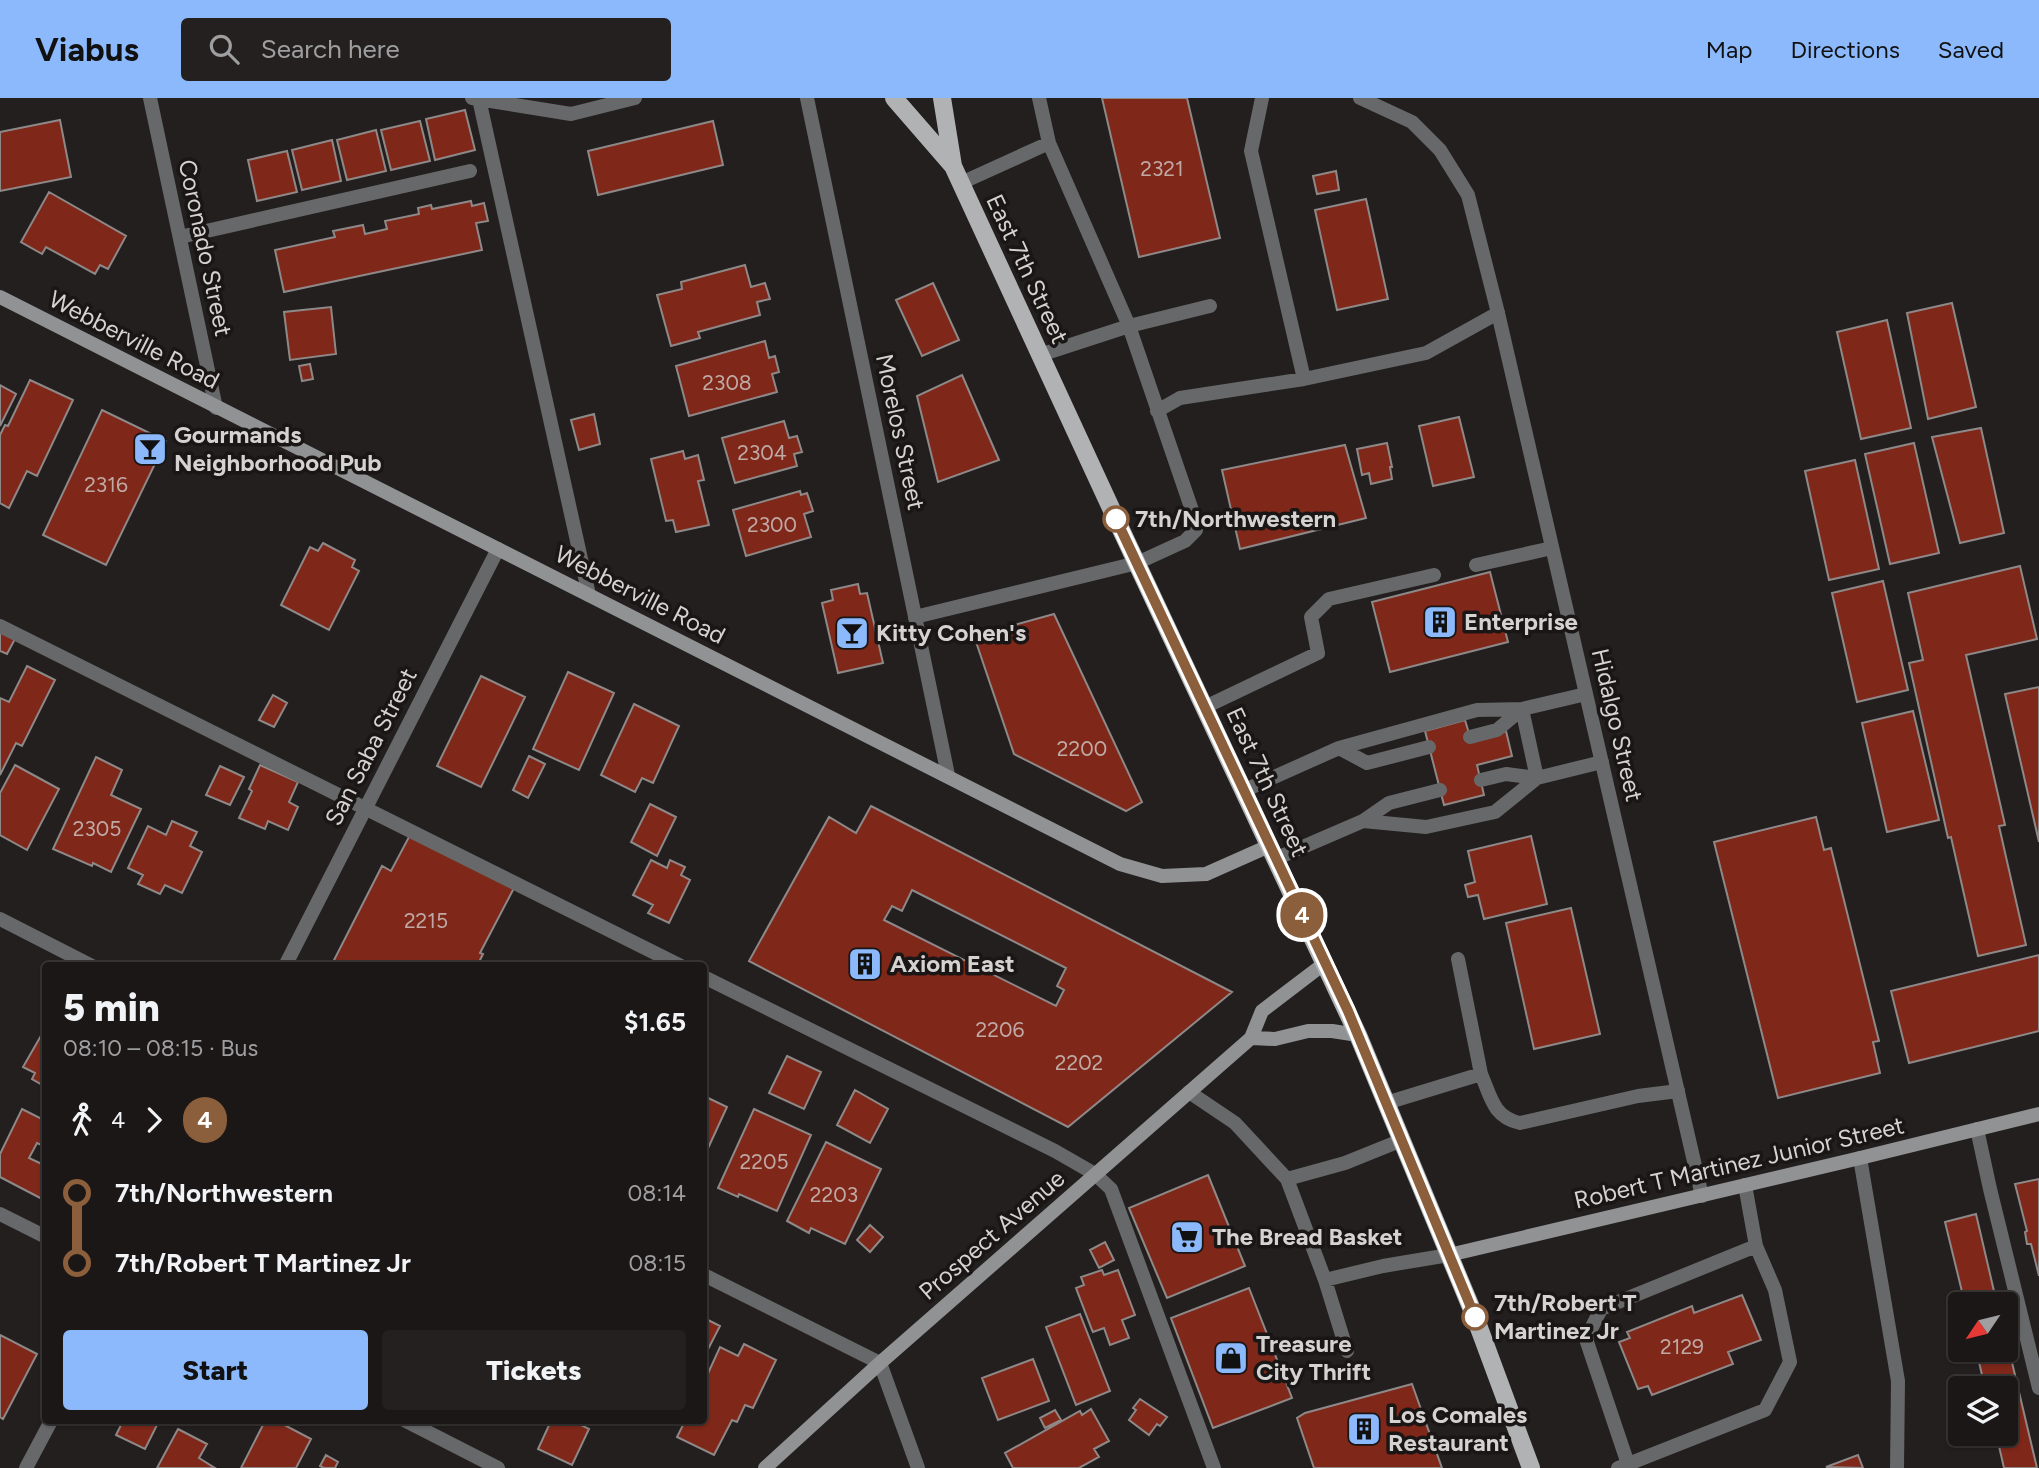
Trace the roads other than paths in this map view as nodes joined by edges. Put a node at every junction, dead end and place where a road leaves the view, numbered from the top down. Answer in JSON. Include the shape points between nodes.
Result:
{"nodes":[{"id":1,"x":150,"y":98,"type":"edge"},
{"id":2,"x":635,"y":98,"type":"edge"},
{"id":3,"x":807,"y":98,"type":"edge"},
{"id":4,"x":894,"y":98,"type":"edge"},
{"id":5,"x":942,"y":98,"type":"edge"},
{"id":6,"x":1039,"y":98,"type":"edge"},
{"id":7,"x":1262,"y":98,"type":"edge"},
{"id":8,"x":1360,"y":98,"type":"edge"},
{"id":9,"x":476,"y":99,"type":"edge"},
{"id":10,"x":1049,"y":143,"type":"junction"},
{"id":11,"x":953,"y":166,"type":"junction"},
{"id":12,"x":470,"y":171,"type":"dead end"},
{"id":13,"x":961,"y":183,"type":"junction"},
{"id":14,"x":180,"y":237,"type":"junction"},
{"id":15,"x":0,"y":298,"type":"edge"},
{"id":16,"x":1210,"y":306,"type":"dead end"},
{"id":17,"x":1498,"y":313,"type":"junction"},
{"id":18,"x":1129,"y":326,"type":"junction"},
{"id":19,"x":1040,"y":355,"type":"junction"},
{"id":20,"x":1304,"y":379,"type":"junction"},
{"id":21,"x":216,"y":408,"type":"junction"},
{"id":22,"x":1157,"y":411,"type":"junction"},
{"id":23,"x":1552,"y":548,"type":"junction"},
{"id":24,"x":498,"y":549,"type":"junction"},
{"id":25,"x":1137,"y":563,"type":"junction"},
{"id":26,"x":1476,"y":565,"type":"dead end"},
{"id":27,"x":1434,"y":575,"type":"dead end"},
{"id":28,"x":589,"y":595,"type":"junction"},
{"id":29,"x":915,"y":617,"type":"junction"},
{"id":30,"x":0,"y":626,"type":"edge"},
{"id":31,"x":1586,"y":694,"type":"junction"},
{"id":32,"x":1205,"y":707,"type":"junction"},
{"id":33,"x":1522,"y":709,"type":"junction"},
{"id":34,"x":1470,"y":737,"type":"dead end"},
{"id":35,"x":1429,"y":747,"type":"dead end"},
{"id":36,"x":1339,"y":748,"type":"junction"},
{"id":37,"x":1602,"y":762,"type":"junction"},
{"id":38,"x":948,"y":775,"type":"junction"},
{"id":39,"x":1537,"y":778,"type":"junction"},
{"id":40,"x":1481,"y":780,"type":"dead end"},
{"id":41,"x":1440,"y":790,"type":"dead end"},
{"id":42,"x":1243,"y":792,"type":"junction"},
{"id":43,"x":365,"y":807,"type":"junction"},
{"id":44,"x":1363,"y":821,"type":"junction"},
{"id":45,"x":1272,"y":853,"type":"junction"},
{"id":46,"x":0,"y":919,"type":"edge"},
{"id":47,"x":1458,"y":959,"type":"dead end"},
{"id":48,"x":84,"y":962,"type":"edge"},
{"id":49,"x":287,"y":962,"type":"edge"},
{"id":50,"x":673,"y":962,"type":"edge"},
{"id":51,"x":1325,"y":963,"type":"junction"},
{"id":52,"x":707,"y":978,"type":"edge"},
{"id":53,"x":1358,"y":1035,"type":"junction"},
{"id":54,"x":1251,"y":1038,"type":"junction"},
{"id":55,"x":1481,"y":1074,"type":"junction"},
{"id":56,"x":1678,"y":1091,"type":"junction"},
{"id":57,"x":1189,"y":1092,"type":"junction"},
{"id":58,"x":1386,"y":1103,"type":"junction"},
{"id":59,"x":2039,"y":1114,"type":"edge"},
{"id":60,"x":1978,"y":1129,"type":"junction"},
{"id":61,"x":1402,"y":1140,"type":"junction"},
{"id":62,"x":1860,"y":1158,"type":"junction"},
{"id":63,"x":1095,"y":1174,"type":"junction"},
{"id":64,"x":1287,"y":1179,"type":"junction"},
{"id":65,"x":1745,"y":1185,"type":"junction"},
{"id":66,"x":1702,"y":1196,"type":"junction"},
{"id":67,"x":0,"y":1214,"type":"edge"},
{"id":68,"x":42,"y":1235,"type":"edge"},
{"id":69,"x":1756,"y":1246,"type":"junction"},
{"id":70,"x":1449,"y":1255,"type":"junction"},
{"id":71,"x":707,"y":1276,"type":"edge"},
{"id":72,"x":1325,"y":1280,"type":"junction"},
{"id":73,"x":1347,"y":1351,"type":"dead end"},
{"id":74,"x":880,"y":1363,"type":"junction"},
{"id":75,"x":2039,"y":1388,"type":"edge"},
{"id":76,"x":49,"y":1424,"type":"edge"},
{"id":77,"x":412,"y":1424,"type":"edge"},
{"id":78,"x":1623,"y":1466,"type":"edge"},
{"id":79,"x":26,"y":1468,"type":"edge"},
{"id":80,"x":498,"y":1468,"type":"edge"},
{"id":81,"x":765,"y":1468,"type":"edge"},
{"id":82,"x":918,"y":1468,"type":"edge"},
{"id":83,"x":1214,"y":1468,"type":"edge"},
{"id":84,"x":1531,"y":1468,"type":"edge"},
{"id":85,"x":1897,"y":1468,"type":"edge"}],
"edges":[{"from":1,"to":14,"type":"street","name":"Coronado Street"},
{"from":2,"to":9,"type":"street","via":[[571,114]]},
{"from":3,"to":29,"type":"street","name":"Morelos Street"},
{"from":4,"to":11,"type":"main road","name":"East 7th Street"},
{"from":5,"to":11,"type":"main road","name":"East 7th Street"},
{"from":6,"to":10,"type":"street"},
{"from":7,"to":20,"type":"street","via":[[1251,151]]},
{"from":8,"to":17,"type":"street","name":"Hidalgo Street","via":[[1412,122],[1440,149],[1468,195]]},
{"from":9,"to":28,"type":"street"},
{"from":10,"to":13,"type":"street"},
{"from":10,"to":18,"type":"street"},
{"from":11,"to":13,"type":"main road","name":"East 7th Street"},
{"from":12,"to":14,"type":"street"},
{"from":13,"to":19,"type":"main road","name":"East 7th Street"},
{"from":14,"to":21,"type":"street","name":"Coronado Street"},
{"from":15,"to":21,"type":"street","name":"Webberville Road"},
{"from":16,"to":18,"type":"street"},
{"from":17,"to":20,"type":"street","via":[[1426,354]]},
{"from":17,"to":23,"type":"street","name":"Hidalgo Street"},
{"from":18,"to":19,"type":"street"},
{"from":18,"to":22,"type":"street"},
{"from":19,"to":25,"type":"main road","name":"East 7th Street"},
{"from":20,"to":22,"type":"street","via":[[1180,398]]},
{"from":21,"to":24,"type":"street","name":"Webberville Road"},
{"from":22,"to":25,"type":"street","via":[[1196,530],[1185,541]]},
{"from":23,"to":26,"type":"street"},
{"from":23,"to":31,"type":"street","name":"Hidalgo Street"},
{"from":24,"to":28,"type":"street","name":"Webberville Road"},
{"from":24,"to":43,"type":"street","name":"San Saba Street"},
{"from":25,"to":29,"type":"street"},
{"from":25,"to":32,"type":"main road","name":"East 7th Street"},
{"from":27,"to":32,"type":"street","via":[[1329,599],[1311,617],[1318,653]]},
{"from":28,"to":38,"type":"street","name":"Webberville Road"},
{"from":29,"to":38,"type":"street","name":"Morelos Street"},
{"from":30,"to":43,"type":"street"},
{"from":31,"to":33,"type":"street"},
{"from":31,"to":37,"type":"street","name":"Hidalgo Street"},
{"from":32,"to":42,"type":"main road","name":"East 7th Street"},
{"from":33,"to":34,"type":"street","via":[[1497,730]]},
{"from":33,"to":36,"type":"street","via":[[1476,710]]},
{"from":33,"to":39,"type":"street"},
{"from":35,"to":36,"type":"street","via":[[1367,762]]},
{"from":36,"to":42,"type":"street"},
{"from":37,"to":39,"type":"street"},
{"from":37,"to":56,"type":"street","name":"Hidalgo Street"},
{"from":38,"to":45,"type":"street","name":"Webberville Road","via":[[1120,864],[1162,876],[1206,874]]},
{"from":39,"to":40,"type":"street","via":[[1506,774]]},
{"from":39,"to":44,"type":"street","via":[[1495,812],[1426,827]]},
{"from":41,"to":44,"type":"street","via":[[1389,803]]},
{"from":42,"to":45,"type":"main road","name":"East 7th Street"},
{"from":43,"to":49,"type":"street","name":"San Saba Street"},
{"from":43,"to":50,"type":"street"},
{"from":44,"to":45,"type":"street"},
{"from":45,"to":51,"type":"main road","name":"East 7th Street"},
{"from":46,"to":48,"type":"street"},
{"from":47,"to":55,"type":"street"},
{"from":51,"to":53,"type":"main road","name":"East 7th Street"},
{"from":51,"to":54,"type":"street","name":"Prospect Avenue","via":[[1262,1011]]},
{"from":52,"to":63,"type":"street"},
{"from":53,"to":54,"type":"street","via":[[1308,1031],[1275,1039]]},
{"from":53,"to":58,"type":"main road","name":"East 7th Street"},
{"from":54,"to":57,"type":"street","name":"Prospect Avenue"},
{"from":55,"to":56,"type":"street","via":[[1496,1110],[1507,1120],[1520,1123]]},
{"from":55,"to":58,"type":"street"},
{"from":56,"to":66,"type":"street","name":"Hidalgo Street"},
{"from":57,"to":63,"type":"street","name":"Prospect Avenue"},
{"from":57,"to":64,"type":"street","via":[[1235,1123]]},
{"from":58,"to":61,"type":"main road","name":"East 7th Street"},
{"from":59,"to":60,"type":"street","name":"Robert T Martinez Junior Street"},
{"from":60,"to":62,"type":"street","name":"Robert T Martinez Junior Street"},
{"from":60,"to":75,"type":"street"},
{"from":61,"to":64,"type":"street"},
{"from":61,"to":70,"type":"main road","name":"East 7th Street"},
{"from":62,"to":65,"type":"street","name":"Robert T Martinez Junior Street"},
{"from":62,"to":85,"type":"street","via":[[1898,1381]]},
{"from":63,"to":74,"type":"street","name":"Prospect Avenue"},
{"from":63,"to":83,"type":"street","via":[[1111,1188]]},
{"from":64,"to":72,"type":"street"},
{"from":65,"to":66,"type":"street","name":"Robert T Martinez Junior Street"},
{"from":65,"to":69,"type":"street"},
{"from":66,"to":70,"type":"street","name":"Robert T Martinez Junior Street"},
{"from":67,"to":68,"type":"street"},
{"from":69,"to":78,"type":"street","via":[[1775,1290],[1790,1362],[1765,1410]]},
{"from":69,"to":78,"type":"street","via":[[1601,1309],[1586,1339]]},
{"from":70,"to":72,"type":"street"},
{"from":70,"to":84,"type":"main road","name":"East 7th Street"},
{"from":71,"to":74,"type":"street"},
{"from":72,"to":73,"type":"street"},
{"from":74,"to":81,"type":"street","name":"Prospect Avenue"},
{"from":74,"to":82,"type":"street"},
{"from":76,"to":79,"type":"street"},
{"from":77,"to":80,"type":"street"}]}
